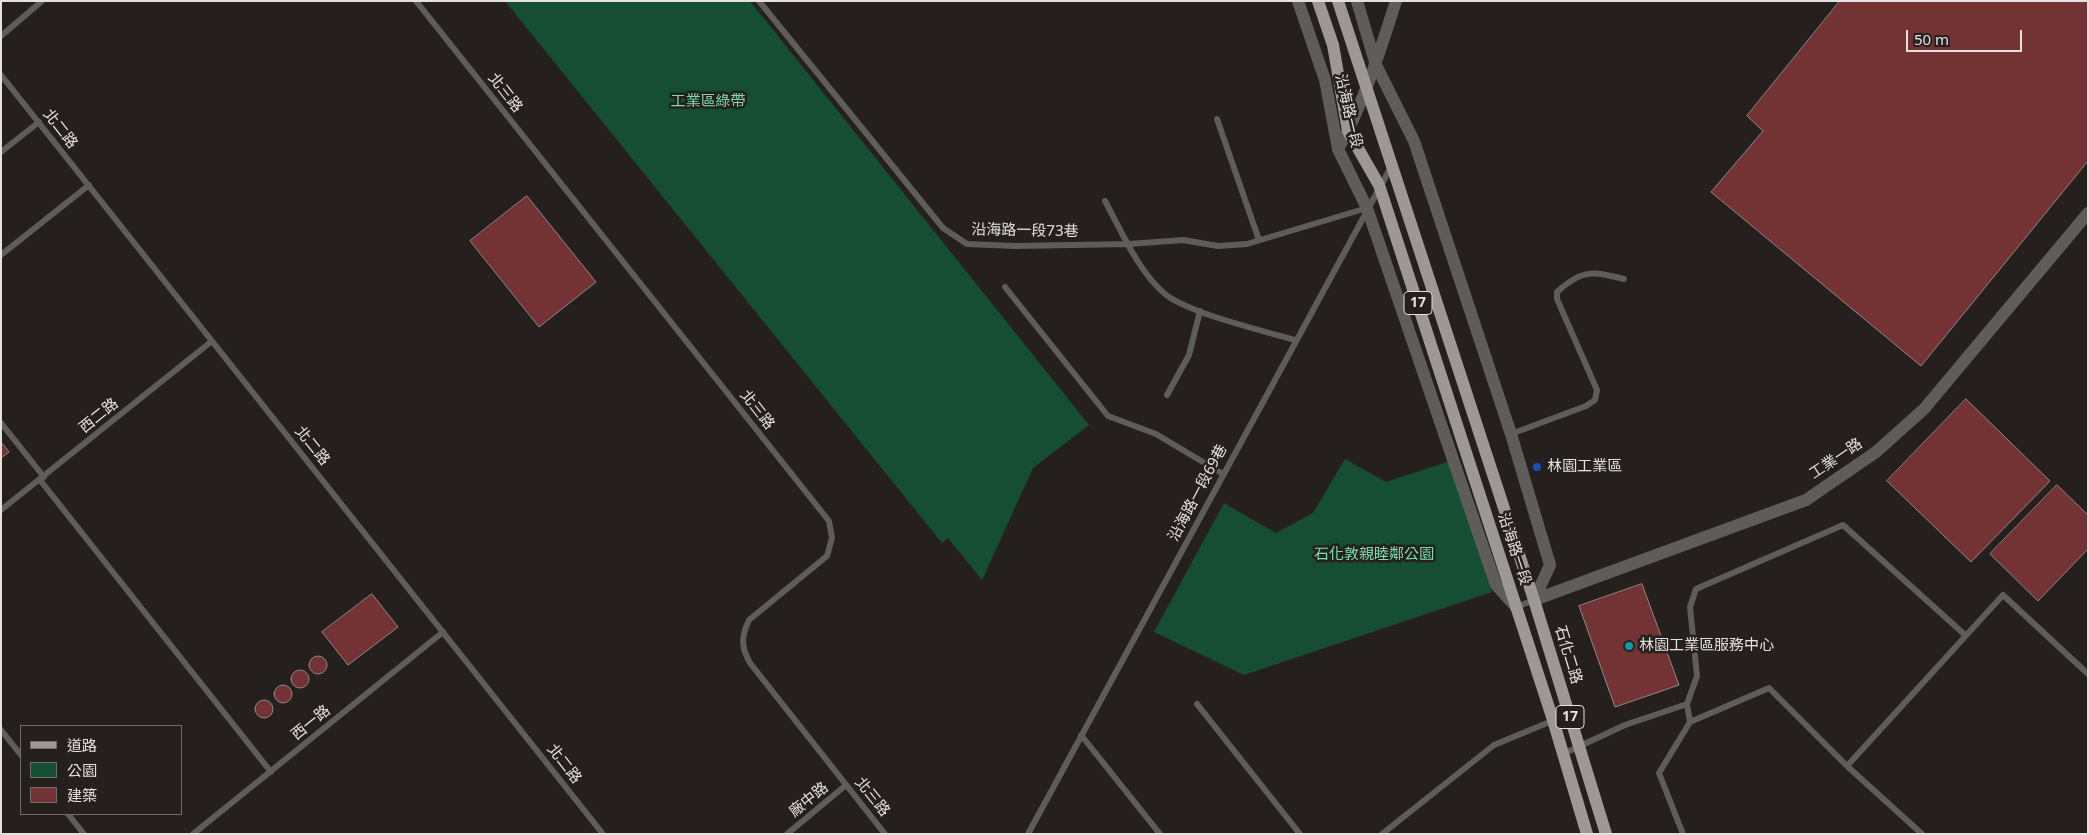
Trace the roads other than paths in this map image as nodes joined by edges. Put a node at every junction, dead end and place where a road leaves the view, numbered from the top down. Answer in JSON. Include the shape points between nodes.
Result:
{"nodes":[{"id":1,"x":42,"y":1,"type":"edge"},
{"id":2,"x":416,"y":1,"type":"edge"},
{"id":3,"x":759,"y":1,"type":"edge"},
{"id":4,"x":1298,"y":1,"type":"edge"},
{"id":5,"x":1318,"y":1,"type":"edge"},
{"id":6,"x":1338,"y":1,"type":"edge"},
{"id":7,"x":1357,"y":1,"type":"edge"},
{"id":8,"x":1396,"y":1,"type":"edge"},
{"id":9,"x":1,"y":36,"type":"edge"},
{"id":10,"x":1376,"y":65,"type":"junction"},
{"id":11,"x":1,"y":75,"type":"edge"},
{"id":12,"x":1365,"y":87,"type":"junction"},
{"id":13,"x":1217,"y":119,"type":"dead end"},
{"id":14,"x":39,"y":122,"type":"junction"},
{"id":15,"x":1348,"y":131,"type":"junction"},
{"id":16,"x":1338,"y":149,"type":"junction"},
{"id":17,"x":1,"y":152,"type":"edge"},
{"id":18,"x":1392,"y":165,"type":"junction"},
{"id":19,"x":89,"y":185,"type":"junction"},
{"id":20,"x":1379,"y":185,"type":"junction"},
{"id":21,"x":1105,"y":201,"type":"dead end"},
{"id":22,"x":1367,"y":208,"type":"junction"},
{"id":23,"x":2088,"y":213,"type":"edge"},
{"id":24,"x":1259,"y":240,"type":"junction"},
{"id":25,"x":1129,"y":244,"type":"junction"},
{"id":26,"x":1,"y":255,"type":"edge"},
{"id":27,"x":1624,"y":279,"type":"dead end"},
{"id":28,"x":1005,"y":287,"type":"dead end"},
{"id":29,"x":1200,"y":311,"type":"junction"},
{"id":30,"x":1295,"y":340,"type":"junction"},
{"id":31,"x":212,"y":341,"type":"junction"},
{"id":32,"x":1167,"y":395,"type":"dead end"},
{"id":33,"x":1,"y":424,"type":"edge"},
{"id":34,"x":1511,"y":434,"type":"junction"},
{"id":35,"x":1223,"y":474,"type":"junction"},
{"id":36,"x":42,"y":478,"type":"junction"},
{"id":37,"x":1,"y":510,"type":"edge"},
{"id":38,"x":1534,"y":600,"type":"junction"},
{"id":39,"x":1516,"y":608,"type":"junction"},
{"id":40,"x":444,"y":632,"type":"junction"},
{"id":41,"x":1964,"y":634,"type":"junction"},
{"id":42,"x":2088,"y":674,"type":"edge"},
{"id":43,"x":1196,"y":704,"type":"dead end"},
{"id":44,"x":1687,"y":704,"type":"junction"},
{"id":45,"x":1569,"y":714,"type":"junction"},
{"id":46,"x":1553,"y":720,"type":"junction"},
{"id":47,"x":1690,"y":722,"type":"junction"},
{"id":48,"x":1,"y":730,"type":"edge"},
{"id":49,"x":1081,"y":735,"type":"junction"},
{"id":50,"x":1579,"y":747,"type":"junction"},
{"id":51,"x":20,"y":754,"type":"edge"},
{"id":52,"x":1563,"y":754,"type":"junction"},
{"id":53,"x":1847,"y":766,"type":"junction"},
{"id":54,"x":271,"y":772,"type":"junction"},
{"id":55,"x":846,"y":785,"type":"junction"},
{"id":56,"x":69,"y":815,"type":"edge"},
{"id":57,"x":84,"y":834,"type":"edge"},
{"id":58,"x":193,"y":834,"type":"edge"},
{"id":59,"x":603,"y":834,"type":"edge"},
{"id":60,"x":788,"y":834,"type":"edge"},
{"id":61,"x":885,"y":834,"type":"edge"},
{"id":62,"x":1028,"y":834,"type":"edge"},
{"id":63,"x":1160,"y":834,"type":"edge"},
{"id":64,"x":1300,"y":834,"type":"edge"},
{"id":65,"x":1382,"y":834,"type":"edge"},
{"id":66,"x":1587,"y":834,"type":"edge"},
{"id":67,"x":1606,"y":834,"type":"edge"},
{"id":68,"x":1683,"y":834,"type":"edge"},
{"id":69,"x":1922,"y":834,"type":"edge"}],
"edges":[{"from":1,"to":9,"type":"lane"},
{"from":2,"to":55,"type":"lane","name":"北三路","via":[[829,521],[832,538],[827,556],[749,620],[743,634],[743,651]]},
{"from":3,"to":25,"type":"lane","name":"沿海路一段73巷","via":[[943,228],[967,244]]},
{"from":4,"to":16,"type":"street","name":"沿海路一段","via":[[1324,80]]},
{"from":5,"to":15,"type":"main road","name":"沿海路一段","number":"17","via":[[1333,45]]},
{"from":6,"to":12,"type":"main road","name":"沿海路一段","number":"17"},
{"from":7,"to":10,"type":"street","name":"沿海路一段"},
{"from":8,"to":10,"type":"street"},
{"from":10,"to":12,"type":"street"},
{"from":10,"to":34,"type":"street","name":"沿海路一段","via":[[1414,141]]},
{"from":11,"to":14,"type":"lane","name":"北二路"},
{"from":12,"to":15,"type":"street"},
{"from":12,"to":18,"type":"main road","name":"沿海路一段","number":"17"},
{"from":13,"to":24,"type":"lane"},
{"from":14,"to":17,"type":"lane"},
{"from":14,"to":19,"type":"lane","name":"北二路"},
{"from":15,"to":16,"type":"street"},
{"from":15,"to":20,"type":"main road","name":"沿海路一段","number":"17"},
{"from":16,"to":22,"type":"street","name":"沿海路一段"},
{"from":18,"to":20,"type":"lane","name":"沿海路一段69巷"},
{"from":18,"to":38,"type":"main road","name":"沿海路一段","number":"17"},
{"from":19,"to":26,"type":"lane"},
{"from":19,"to":31,"type":"lane","name":"北二路"},
{"from":20,"to":22,"type":"lane","name":"沿海路一段69巷"},
{"from":20,"to":39,"type":"main road","name":"沿海路一段","number":"17"},
{"from":21,"to":25,"type":"lane"},
{"from":22,"to":24,"type":"lane","name":"沿海路一段73巷"},
{"from":22,"to":30,"type":"lane","name":"沿海路一段69巷"},
{"from":22,"to":39,"type":"street","name":"沿海路一段","via":[[1496,585]]},
{"from":23,"to":38,"type":"street","name":"工業一路","via":[[1924,408],[1876,452],[1806,500]]},
{"from":24,"to":25,"type":"lane","name":"沿海路一段73巷","via":[[1218,246],[1183,240]]},
{"from":25,"to":29,"type":"lane","via":[[1150,279],[1165,294]]},
{"from":27,"to":34,"type":"lane","via":[[1597,272],[1584,273],[1557,292],[1557,299],[1597,390],[1595,400]]},
{"from":28,"to":35,"type":"lane","via":[[1108,416],[1156,434]]},
{"from":29,"to":30,"type":"lane"},
{"from":29,"to":32,"type":"lane","via":[[1189,355]]},
{"from":30,"to":35,"type":"lane","name":"沿海路一段69巷"},
{"from":31,"to":36,"type":"lane","name":"西二路"},
{"from":31,"to":40,"type":"lane","name":"北二路"},
{"from":33,"to":36,"type":"lane"},
{"from":34,"to":38,"type":"street","name":"沿海路一段","via":[[1550,565]]},
{"from":35,"to":49,"type":"lane","name":"沿海路一段69巷"},
{"from":36,"to":37,"type":"lane","name":"西二路"},
{"from":36,"to":54,"type":"lane"},
{"from":38,"to":39,"type":"lane","name":"工業一路"},
{"from":38,"to":45,"type":"main road","name":"石化二路","number":"17"},
{"from":39,"to":46,"type":"main road","number":"17"},
{"from":40,"to":54,"type":"lane","name":"西一路"},
{"from":40,"to":59,"type":"lane","name":"北二路"},
{"from":41,"to":42,"type":"lane","via":[[2003,595]]},
{"from":41,"to":44,"type":"lane","via":[[1842,525],[1696,589],[1690,607],[1697,676]]},
{"from":41,"to":53,"type":"lane"},
{"from":43,"to":64,"type":"lane"},
{"from":44,"to":47,"type":"lane"},
{"from":44,"to":50,"type":"lane","via":[[1625,725]]},
{"from":45,"to":46,"type":"lane"},
{"from":45,"to":50,"type":"main road","name":"石化二路","number":"17"},
{"from":46,"to":52,"type":"main road","number":"17"},
{"from":46,"to":65,"type":"lane","via":[[1494,745]]},
{"from":47,"to":53,"type":"lane","via":[[1769,688]]},
{"from":47,"to":68,"type":"lane","via":[[1660,773]]},
{"from":48,"to":51,"type":"lane"},
{"from":49,"to":62,"type":"lane","name":"沿海路一段69巷"},
{"from":49,"to":63,"type":"lane"},
{"from":50,"to":52,"type":"lane"},
{"from":50,"to":67,"type":"main road","name":"石化二路","number":"17"},
{"from":52,"to":66,"type":"main road","number":"17"},
{"from":53,"to":69,"type":"lane"},
{"from":54,"to":58,"type":"lane","name":"西一路"},
{"from":55,"to":60,"type":"lane","name":"廠中路"},
{"from":55,"to":61,"type":"lane","name":"北三路"},
{"from":56,"to":57,"type":"lane"}]}
